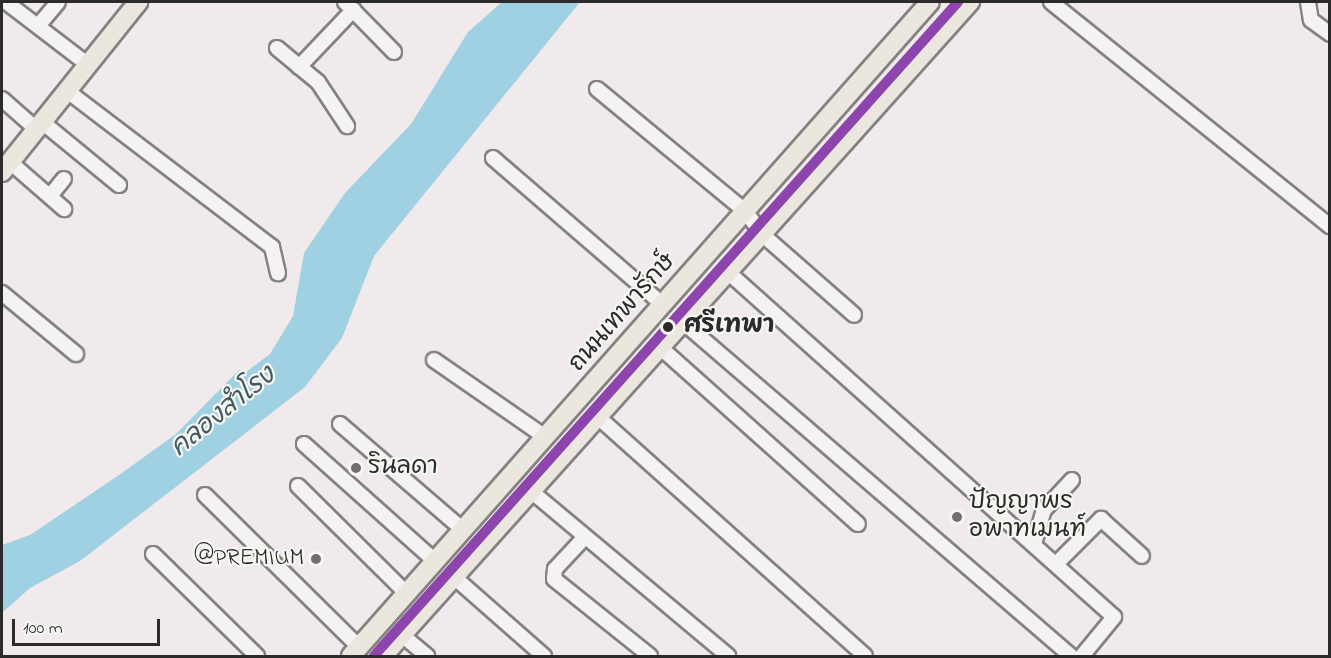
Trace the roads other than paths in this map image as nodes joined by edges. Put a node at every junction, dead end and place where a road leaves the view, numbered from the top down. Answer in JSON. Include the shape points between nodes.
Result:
{"nodes":[{"id":1,"x":6,"y":2,"type":"edge"},
{"id":2,"x":58,"y":2,"type":"edge"},
{"id":3,"x":138,"y":2,"type":"edge"},
{"id":4,"x":970,"y":2,"type":"edge"},
{"id":5,"x":1051,"y":2,"type":"edge"},
{"id":6,"x":1308,"y":2,"type":"edge"},
{"id":7,"x":922,"y":4,"type":"edge"},
{"id":8,"x":349,"y":6,"type":"edge"},
{"id":9,"x":38,"y":26,"type":"junction"},
{"id":10,"x":1329,"y":34,"type":"edge"},
{"id":11,"x":277,"y":48,"type":"dead end"},
{"id":12,"x":394,"y":52,"type":"dead end"},
{"id":13,"x":87,"y":64,"type":"junction"},
{"id":14,"x":299,"y":67,"type":"junction"},
{"id":15,"x":597,"y":88,"type":"dead end"},
{"id":16,"x":66,"y":90,"type":"junction"},
{"id":17,"x":2,"y":99,"type":"edge"},
{"id":18,"x":38,"y":125,"type":"junction"},
{"id":19,"x":347,"y":126,"type":"dead end"},
{"id":20,"x":493,"y":158,"type":"dead end"},
{"id":21,"x":6,"y":167,"type":"edge"},
{"id":22,"x":64,"y":179,"type":"dead end"},
{"id":23,"x":119,"y":185,"type":"dead end"},
{"id":24,"x":50,"y":196,"type":"junction"},
{"id":25,"x":64,"y":209,"type":"dead end"},
{"id":26,"x":745,"y":211,"type":"junction"},
{"id":27,"x":1329,"y":226,"type":"edge"},
{"id":28,"x":763,"y":235,"type":"junction"},
{"id":29,"x":278,"y":273,"type":"dead end"},
{"id":30,"x":729,"y":273,"type":"junction"},
{"id":31,"x":2,"y":293,"type":"edge"},
{"id":32,"x":662,"y":304,"type":"junction"},
{"id":33,"x":854,"y":315,"type":"dead end"},
{"id":34,"x":684,"y":323,"type":"junction"},
{"id":35,"x":661,"y":348,"type":"junction"},
{"id":36,"x":76,"y":354,"type":"dead end"},
{"id":37,"x":434,"y":360,"type":"dead end"},
{"id":38,"x":598,"y":417,"type":"junction"},
{"id":39,"x":340,"y":424,"type":"dead end"},
{"id":40,"x":545,"y":437,"type":"junction"},
{"id":41,"x":304,"y":444,"type":"dead end"},
{"id":42,"x":1072,"y":480,"type":"dead end"},
{"id":43,"x":298,"y":486,"type":"dead end"},
{"id":44,"x":531,"y":491,"type":"junction"},
{"id":45,"x":205,"y":495,"type":"dead end"},
{"id":46,"x":858,"y":524,"type":"dead end"},
{"id":47,"x":462,"y":529,"type":"junction"},
{"id":48,"x":584,"y":538,"type":"junction"},
{"id":49,"x":1034,"y":544,"type":"junction"},
{"id":50,"x":153,"y":554,"type":"dead end"},
{"id":51,"x":1143,"y":556,"type":"dead end"},
{"id":52,"x":435,"y":561,"type":"junction"},
{"id":53,"x":1056,"y":564,"type":"junction"},
{"id":54,"x":454,"y":577,"type":"junction"},
{"id":55,"x":406,"y":594,"type":"junction"},
{"id":56,"x":402,"y":635,"type":"junction"},
{"id":57,"x":355,"y":652,"type":"edge"},
{"id":58,"x":257,"y":657,"type":"edge"},
{"id":59,"x":383,"y":657,"type":"edge"},
{"id":60,"x":427,"y":657,"type":"edge"},
{"id":61,"x":544,"y":657,"type":"edge"},
{"id":62,"x":650,"y":657,"type":"edge"},
{"id":63,"x":728,"y":657,"type":"edge"},
{"id":64,"x":865,"y":657,"type":"edge"},
{"id":65,"x":1071,"y":657,"type":"edge"},
{"id":66,"x":1082,"y":657,"type":"edge"}],
"edges":[{"from":1,"to":9,"type":"street"},
{"from":2,"to":9,"type":"street"},
{"from":3,"to":13,"type":"main road"},
{"from":4,"to":28,"type":"main road","name":"ถนนเทพารักษ์"},
{"from":5,"to":27,"type":"street"},
{"from":6,"to":10,"type":"street","via":[[1311,20]]},
{"from":7,"to":26,"type":"main road","name":"ถนนเทพารักษ์"},
{"from":8,"to":12,"type":"street"},
{"from":8,"to":14,"type":"street"},
{"from":9,"to":13,"type":"street"},
{"from":11,"to":14,"type":"street"},
{"from":13,"to":16,"type":"main road"},
{"from":14,"to":19,"type":"street","via":[[318,82]]},
{"from":15,"to":26,"type":"street"},
{"from":16,"to":18,"type":"main road"},
{"from":16,"to":29,"type":"street","via":[[272,246]]},
{"from":17,"to":18,"type":"street"},
{"from":18,"to":21,"type":"main road"},
{"from":18,"to":23,"type":"street"},
{"from":20,"to":32,"type":"street"},
{"from":21,"to":24,"type":"street"},
{"from":22,"to":24,"type":"street"},
{"from":24,"to":25,"type":"street"},
{"from":26,"to":28,"type":"street"},
{"from":26,"to":32,"type":"main road","name":"ถนนเทพารักษ์"},
{"from":28,"to":30,"type":"main road","name":"ถนนเทพารักษ์"},
{"from":28,"to":33,"type":"street"},
{"from":30,"to":34,"type":"main road","name":"ถนนเทพารักษ์"},
{"from":30,"to":49,"type":"street"},
{"from":31,"to":36,"type":"street"},
{"from":32,"to":40,"type":"main road","name":"ถนนเทพารักษ์"},
{"from":34,"to":35,"type":"main road","name":"ถนนเทพารักษ์"},
{"from":34,"to":65,"type":"street"},
{"from":35,"to":38,"type":"main road","name":"ถนนเทพารักษ์"},
{"from":35,"to":46,"type":"street"},
{"from":37,"to":40,"type":"street"},
{"from":38,"to":44,"type":"main road","name":"ถนนเทพารักษ์"},
{"from":38,"to":64,"type":"street"},
{"from":39,"to":47,"type":"street"},
{"from":40,"to":47,"type":"main road","name":"ถนนเทพารักษ์"},
{"from":41,"to":52,"type":"street"},
{"from":42,"to":49,"type":"street","via":[[1044,510]]},
{"from":43,"to":55,"type":"street"},
{"from":44,"to":48,"type":"street"},
{"from":44,"to":54,"type":"main road","name":"ถนนเทพารักษ์"},
{"from":45,"to":57,"type":"street"},
{"from":47,"to":52,"type":"main road","name":"ถนนเทพารักษ์"},
{"from":48,"to":62,"type":"street","via":[[555,569],[554,579]]},
{"from":48,"to":63,"type":"street"},
{"from":49,"to":53,"type":"street"},
{"from":50,"to":58,"type":"street"},
{"from":51,"to":53,"type":"street","via":[[1101,519]]},
{"from":52,"to":55,"type":"main road","name":"ถนนเทพารักษ์"},
{"from":53,"to":66,"type":"street","via":[[1114,617]]},
{"from":54,"to":56,"type":"main road","name":"ถนนเทพารักษ์"},
{"from":54,"to":61,"type":"street"},
{"from":55,"to":57,"type":"main road","name":"ถนนเทพารักษ์"},
{"from":56,"to":59,"type":"main road","name":"ถนนเทพารักษ์"},
{"from":56,"to":60,"type":"street"}]}
